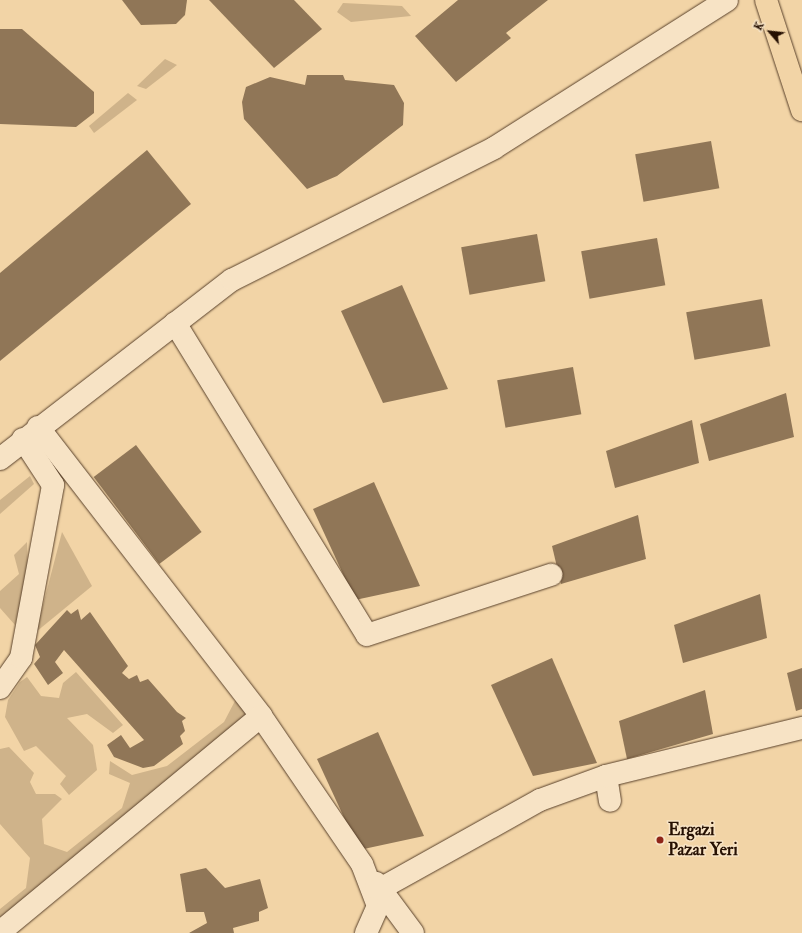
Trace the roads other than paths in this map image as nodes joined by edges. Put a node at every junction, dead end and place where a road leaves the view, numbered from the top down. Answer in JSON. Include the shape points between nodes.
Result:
{"nodes":[{"id":1,"x":728,"y":0,"type":"edge"},
{"id":2,"x":766,"y":0,"type":"edge"},
{"id":3,"x":802,"y":110,"type":"edge"},
{"id":4,"x":175,"y":323,"type":"junction"},
{"id":5,"x":30,"y":433,"type":"junction"},
{"id":6,"x":0,"y":459,"type":"edge"},
{"id":7,"x":551,"y":575,"type":"dead end"},
{"id":8,"x":0,"y":688,"type":"edge"},
{"id":9,"x":261,"y":716,"type":"junction"},
{"id":10,"x":802,"y":728,"type":"edge"},
{"id":11,"x":606,"y":776,"type":"junction"},
{"id":12,"x":610,"y":801,"type":"dead end"},
{"id":13,"x":362,"y":864,"type":"junction"},
{"id":14,"x":380,"y":888,"type":"junction"},
{"id":15,"x":0,"y":932,"type":"edge"},
{"id":16,"x":366,"y":933,"type":"edge"},
{"id":17,"x":413,"y":933,"type":"edge"}],
"edges":[{"from":1,"to":4,"type":"street","via":[[494,148],[262,263],[206,298]]},
{"from":2,"to":3,"type":"main road"},
{"from":4,"to":5,"type":"street"},
{"from":4,"to":7,"type":"street","via":[[367,635]]},
{"from":5,"to":6,"type":"street"},
{"from":5,"to":8,"type":"street","via":[[53,485],[21,658]]},
{"from":5,"to":9,"type":"street"},
{"from":9,"to":13,"type":"street"},
{"from":9,"to":15,"type":"street"},
{"from":10,"to":11,"type":"street"},
{"from":11,"to":12,"type":"street"},
{"from":11,"to":14,"type":"street","via":[[540,800]]},
{"from":13,"to":14,"type":"street"},
{"from":13,"to":16,"type":"street","via":[[378,906]]},
{"from":14,"to":17,"type":"street"}]}
